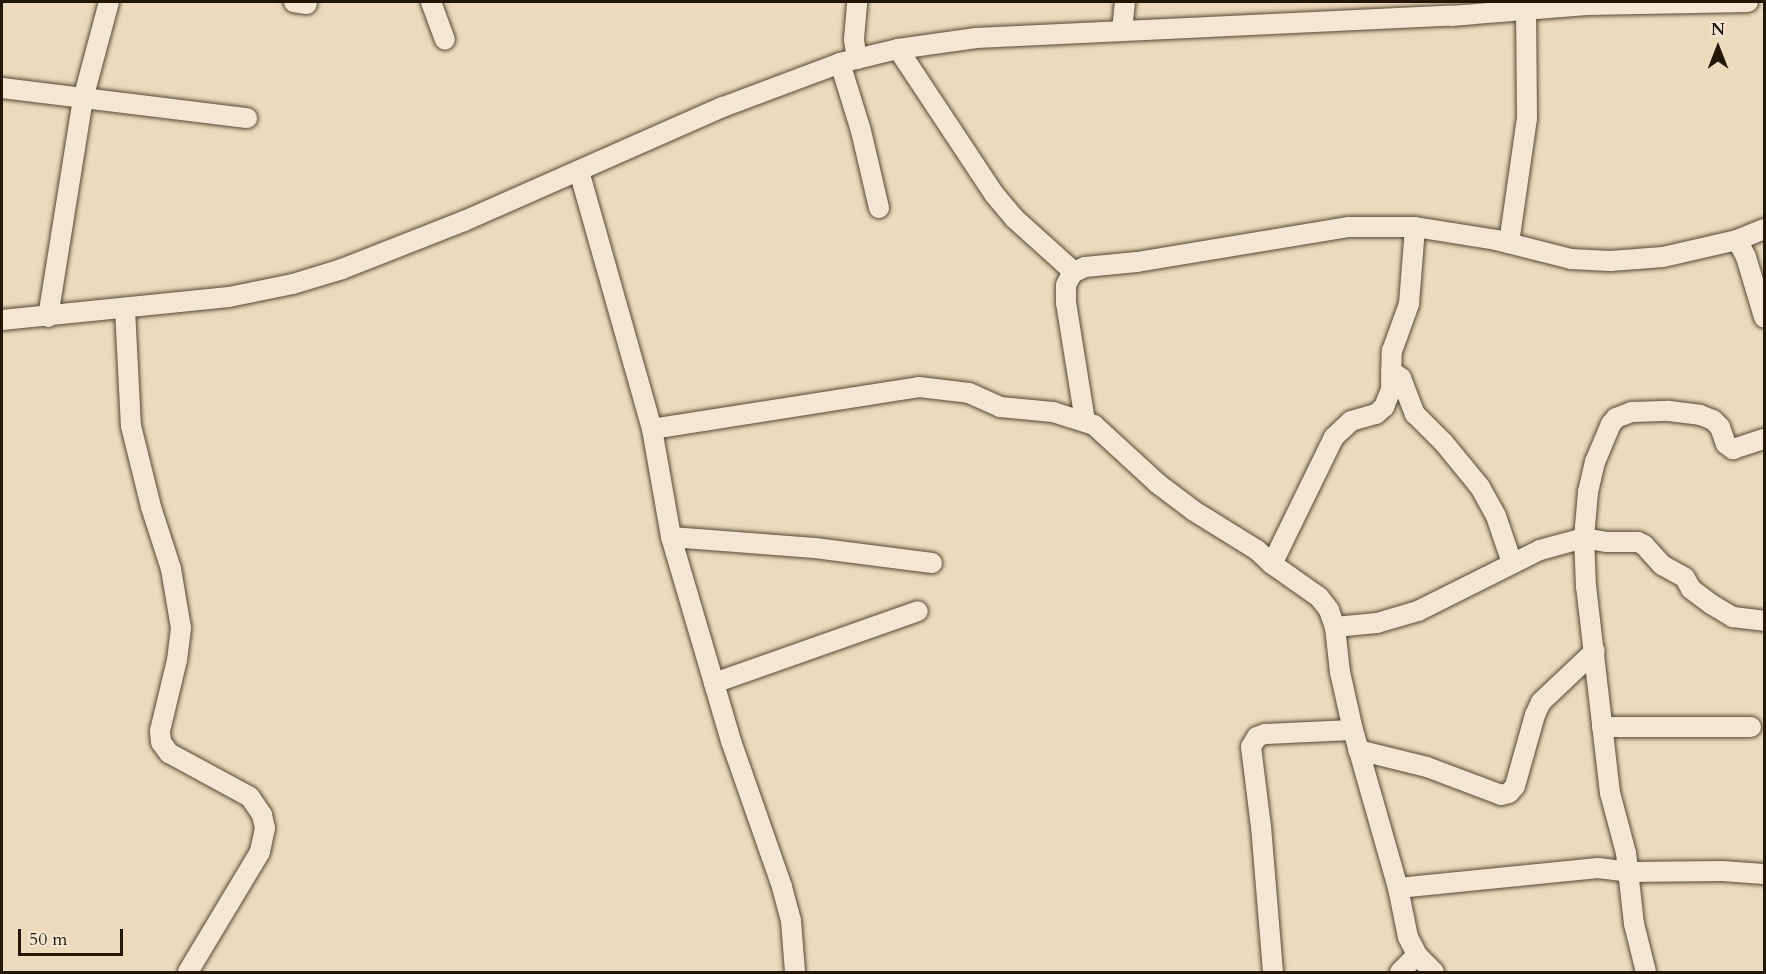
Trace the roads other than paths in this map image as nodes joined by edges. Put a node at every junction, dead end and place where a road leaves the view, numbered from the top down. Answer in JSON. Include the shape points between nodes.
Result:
{"nodes":[{"id":1,"x":109,"y":2,"type":"edge"},
{"id":2,"x":431,"y":2,"type":"edge"},
{"id":3,"x":857,"y":2,"type":"edge"},
{"id":4,"x":1125,"y":2,"type":"edge"},
{"id":5,"x":1748,"y":2,"type":"edge"},
{"id":6,"x":1587,"y":3,"type":"edge"},
{"id":7,"x":1621,"y":3,"type":"edge"},
{"id":8,"x":1450,"y":9,"type":"edge"},
{"id":9,"x":1526,"y":10,"type":"junction"},
{"id":10,"x":1330,"y":11,"type":"edge"},
{"id":11,"x":1122,"y":30,"type":"junction"},
{"id":12,"x":445,"y":40,"type":"dead end"},
{"id":13,"x":898,"y":49,"type":"junction"},
{"id":14,"x":848,"y":61,"type":"junction"},
{"id":15,"x":2,"y":88,"type":"edge"},
{"id":16,"x":84,"y":99,"type":"junction"},
{"id":17,"x":247,"y":118,"type":"dead end"},
{"id":18,"x":579,"y":171,"type":"junction"},
{"id":19,"x":879,"y":208,"type":"dead end"},
{"id":20,"x":1415,"y":227,"type":"junction"},
{"id":21,"x":1764,"y":229,"type":"edge"},
{"id":22,"x":1737,"y":240,"type":"junction"},
{"id":23,"x":1509,"y":243,"type":"junction"},
{"id":24,"x":1074,"y":272,"type":"junction"},
{"id":25,"x":125,"y":309,"type":"junction"},
{"id":26,"x":48,"y":317,"type":"junction"},
{"id":27,"x":1764,"y":317,"type":"edge"},
{"id":28,"x":2,"y":320,"type":"edge"},
{"id":29,"x":1391,"y":371,"type":"junction"},
{"id":30,"x":1085,"y":421,"type":"junction"},
{"id":31,"x":652,"y":429,"type":"junction"},
{"id":32,"x":1764,"y":439,"type":"edge"},
{"id":33,"x":671,"y":537,"type":"junction"},
{"id":34,"x":1584,"y":538,"type":"junction"},
{"id":35,"x":932,"y":563,"type":"dead end"},
{"id":36,"x":1512,"y":563,"type":"junction"},
{"id":37,"x":1272,"y":564,"type":"junction"},
{"id":38,"x":918,"y":612,"type":"dead end"},
{"id":39,"x":1764,"y":621,"type":"edge"},
{"id":40,"x":1335,"y":627,"type":"junction"},
{"id":41,"x":1595,"y":651,"type":"junction"},
{"id":42,"x":714,"y":682,"type":"junction"},
{"id":43,"x":1602,"y":727,"type":"junction"},
{"id":44,"x":1751,"y":727,"type":"dead end"},
{"id":45,"x":1353,"y":730,"type":"junction"},
{"id":46,"x":1358,"y":750,"type":"junction"},
{"id":47,"x":1629,"y":872,"type":"junction"},
{"id":48,"x":1764,"y":874,"type":"edge"},
{"id":49,"x":1398,"y":888,"type":"junction"},
{"id":50,"x":1418,"y":955,"type":"junction"},
{"id":51,"x":188,"y":972,"type":"edge"},
{"id":52,"x":795,"y":972,"type":"edge"},
{"id":53,"x":1273,"y":972,"type":"edge"},
{"id":54,"x":1400,"y":972,"type":"edge"},
{"id":55,"x":1434,"y":972,"type":"edge"},
{"id":56,"x":1647,"y":972,"type":"edge"}],
"edges":[{"from":1,"to":16,"type":"street"},
{"from":2,"to":12,"type":"street"},
{"from":3,"to":14,"type":"street"},
{"from":4,"to":11,"type":"street"},
{"from":5,"to":7,"type":"street"},
{"from":6,"to":7,"type":"street"},
{"from":6,"to":9,"type":"street"},
{"from":8,"to":9,"type":"street"},
{"from":8,"to":10,"type":"street"},
{"from":9,"to":23,"type":"street","via":[[1527,118]]},
{"from":10,"to":11,"type":"street"},
{"from":11,"to":13,"type":"street","via":[[976,38]]},
{"from":13,"to":14,"type":"street"},
{"from":13,"to":24,"type":"street","via":[[994,194],[1014,218]]},
{"from":14,"to":18,"type":"street","via":[[723,107]]},
{"from":14,"to":19,"type":"street"},
{"from":15,"to":16,"type":"street"},
{"from":16,"to":17,"type":"street"},
{"from":16,"to":26,"type":"street"},
{"from":18,"to":25,"type":"street","via":[[342,270],[229,297]]},
{"from":18,"to":31,"type":"street"},
{"from":20,"to":23,"type":"street"},
{"from":20,"to":24,"type":"street","via":[[1349,227],[1085,267]]},
{"from":20,"to":29,"type":"street","via":[[1409,304],[1392,351]]},
{"from":21,"to":22,"type":"street"},
{"from":22,"to":23,"type":"street","via":[[1663,257],[1610,261],[1571,259]]},
{"from":22,"to":27,"type":"street"},
{"from":24,"to":30,"type":"street","via":[[1066,285],[1066,303]]},
{"from":25,"to":26,"type":"street"},
{"from":25,"to":51,"type":"street","via":[[131,426],[150,507],[171,569],[181,628],[160,742],[169,753],[250,797],[262,814],[265,828],[260,852]]},
{"from":26,"to":28,"type":"street"},
{"from":29,"to":36,"type":"street","via":[[1401,378],[1415,414],[1480,487],[1496,516]]},
{"from":29,"to":37,"type":"street","via":[[1391,390],[1383,407],[1376,414],[1351,421],[1334,436]]},
{"from":30,"to":31,"type":"street","via":[[1053,412],[999,407],[969,393],[918,387]]},
{"from":30,"to":37,"type":"street","via":[[1157,483]]},
{"from":31,"to":33,"type":"street"},
{"from":32,"to":34,"type":"street","via":[[1742,448],[1729,448],[1713,420],[1669,411],[1632,412],[1616,418],[1595,462]]},
{"from":33,"to":35,"type":"street","via":[[815,548]]},
{"from":33,"to":42,"type":"street"},
{"from":34,"to":36,"type":"street","via":[[1540,550]]},
{"from":34,"to":39,"type":"street","via":[[1638,542],[1662,566],[1685,578],[1698,596],[1733,617]]},
{"from":34,"to":41,"type":"street"},
{"from":36,"to":40,"type":"street","via":[[1418,611],[1377,623]]},
{"from":37,"to":40,"type":"street","via":[[1318,597],[1329,610]]},
{"from":38,"to":42,"type":"street"},
{"from":40,"to":45,"type":"street"},
{"from":41,"to":43,"type":"street"},
{"from":41,"to":46,"type":"street","via":[[1541,702],[1515,786],[1509,793],[1501,795],[1427,767]]},
{"from":42,"to":52,"type":"street","via":[[782,887],[791,921]]},
{"from":43,"to":44,"type":"street"},
{"from":43,"to":47,"type":"street","via":[[1610,793]]},
{"from":45,"to":46,"type":"street"},
{"from":45,"to":53,"type":"street","via":[[1265,734],[1257,737],[1251,747]]},
{"from":46,"to":49,"type":"street"},
{"from":47,"to":48,"type":"street"},
{"from":47,"to":49,"type":"street","via":[[1598,868],[1556,870]]},
{"from":47,"to":56,"type":"street","via":[[1634,924]]},
{"from":49,"to":50,"type":"street","via":[[1408,937]]},
{"from":50,"to":54,"type":"street"},
{"from":50,"to":55,"type":"street"}]}
